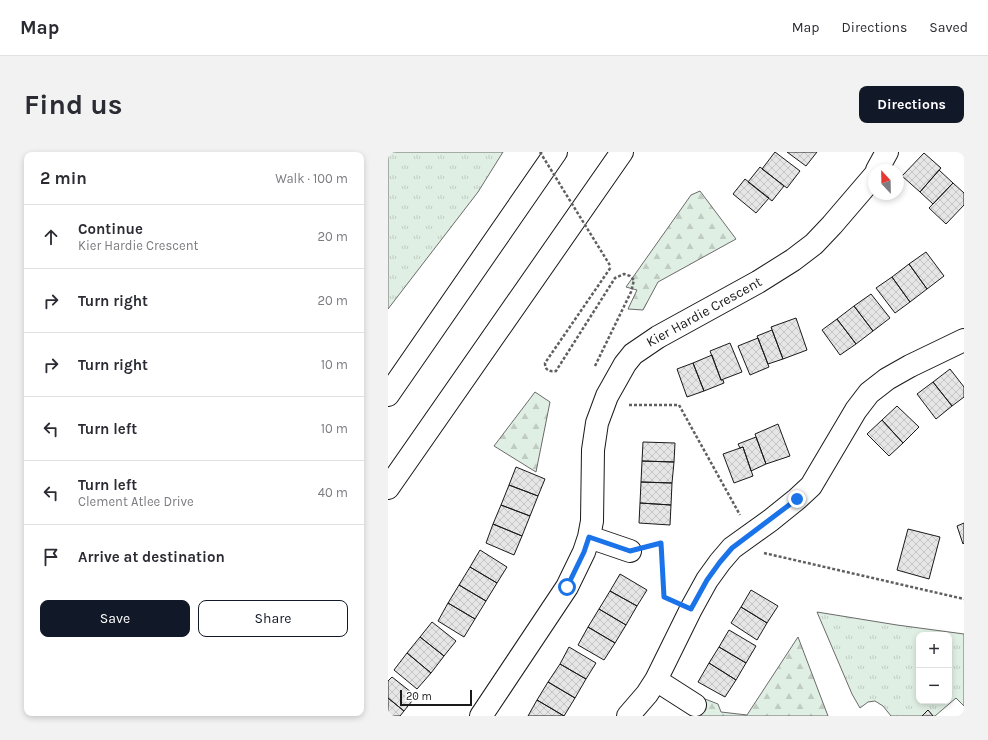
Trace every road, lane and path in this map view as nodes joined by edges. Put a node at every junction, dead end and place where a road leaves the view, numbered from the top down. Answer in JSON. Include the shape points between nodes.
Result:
{"nodes":[{"id":1,"x":540,"y":152,"type":"edge"},
{"id":2,"x":556,"y":152,"type":"edge"},
{"id":3,"x":622,"y":152,"type":"edge"},
{"id":4,"x":887,"y":152,"type":"edge"},
{"id":5,"x":880,"y":164,"type":"edge"},
{"id":6,"x":868,"y":183,"type":"edge"},
{"id":7,"x":964,"y":340,"type":"edge"},
{"id":8,"x":592,"y":371,"type":"dead end"},
{"id":9,"x":388,"y":395,"type":"edge"},
{"id":10,"x":607,"y":396,"type":"junction"},
{"id":11,"x":388,"y":488,"type":"edge"},
{"id":12,"x":751,"y":535,"type":"junction"},
{"id":13,"x":589,"y":537,"type":"junction"},
{"id":14,"x":630,"y":551,"type":"joint"},
{"id":15,"x":964,"y":598,"type":"edge"},
{"id":16,"x":691,"y":609,"type":"junction"},
{"id":17,"x":656,"y":680,"type":"junction"},
{"id":18,"x":695,"y":705,"type":"dead end"},
{"id":19,"x":481,"y":716,"type":"edge"},
{"id":20,"x":628,"y":716,"type":"edge"}],
"edges":[{"from":1,"to":8,"type":"path","bridge":true,"via":[[611,267],[545,363],[548,370],[556,371],[615,278],[624,274],[634,280],[631,292]]},
{"from":2,"to":9,"type":"main road"},
{"from":3,"to":11,"type":"main road"},
{"from":4,"to":5,"type":"main road"},
{"from":6,"to":10,"type":"main road","name":"Kier Hardie Crescent","via":[[814,244],[793,260],[674,327],[633,354]]},
{"from":7,"to":12,"type":"main road","via":[[910,366],[869,393],[856,410],[811,486]]},
{"from":10,"to":12,"type":"path","via":[[628,405],[679,405]]},
{"from":10,"to":13,"type":"main road","name":"Kier Hardie Crescent","via":[[597,423],[593,450],[592,521]]},
{"from":12,"to":15,"type":"path","via":[[760,553]]},
{"from":12,"to":16,"type":"main road","via":[[732,548],[720,562]]},
{"from":13,"to":14,"type":"main road"},
{"from":13,"to":19,"type":"main road","name":"Kier Hardie Crescent","via":[[567,587]]},
{"from":14,"to":16,"type":"path","via":[[661,543],[664,597]]},
{"from":16,"to":17,"type":"main road"},
{"from":17,"to":18,"type":"main road"},
{"from":17,"to":20,"type":"main road"}]}
